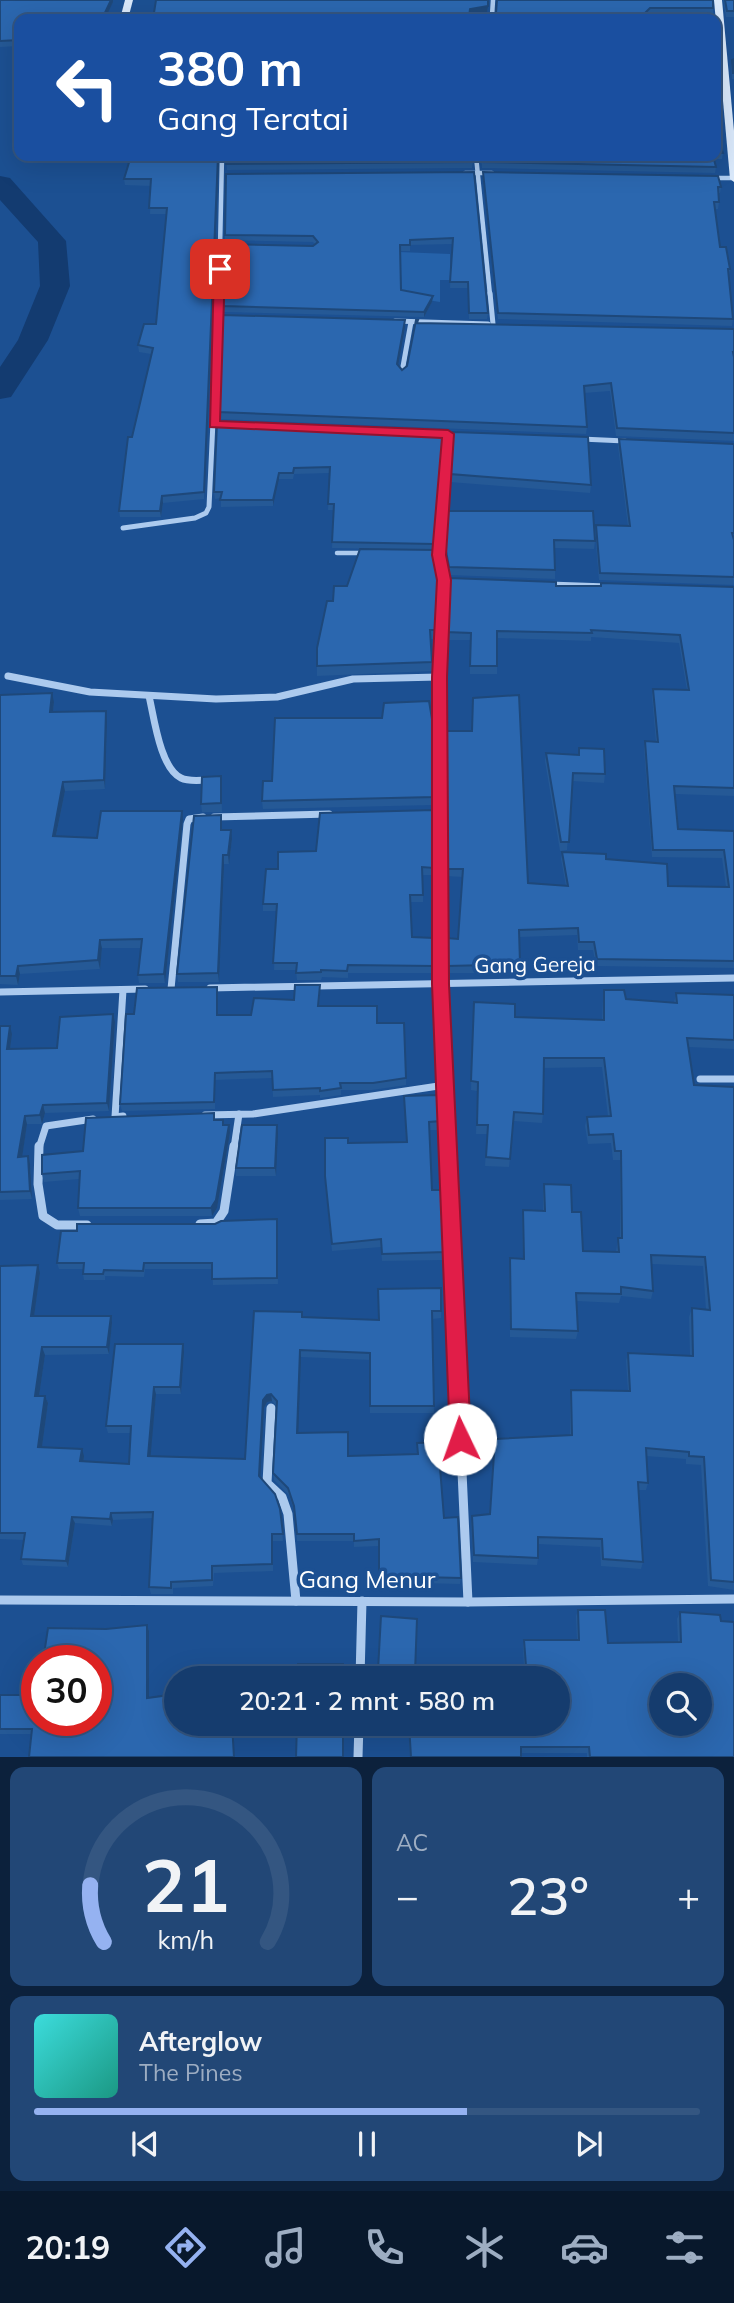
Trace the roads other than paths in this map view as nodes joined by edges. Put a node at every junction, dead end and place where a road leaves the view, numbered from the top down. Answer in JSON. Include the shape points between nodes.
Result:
{"nodes":[{"id":1,"x":721,"y":27,"type":"edge"},
{"id":2,"x":725,"y":61,"type":"edge"},
{"id":3,"x":732,"y":145,"type":"edge"},
{"id":4,"x":222,"y":161,"type":"edge"},
{"id":5,"x":475,"y":161,"type":"edge"},
{"id":6,"x":463,"y":173,"type":"edge"},
{"id":7,"x":476,"y":173,"type":"junction"},
{"id":8,"x":503,"y":174,"type":"edge"},
{"id":9,"x":707,"y":178,"type":"edge"},
{"id":10,"x":734,"y":179,"type":"edge"},
{"id":11,"x":221,"y":245,"type":"junction"},
{"id":12,"x":234,"y":246,"type":"edge"},
{"id":13,"x":218,"y":317,"type":"junction"},
{"id":14,"x":232,"y":317,"type":"edge"},
{"id":15,"x":384,"y":321,"type":"edge"},
{"id":16,"x":411,"y":322,"type":"junction"},
{"id":17,"x":493,"y":324,"type":"junction"},
{"id":18,"x":506,"y":324,"type":"edge"},
{"id":19,"x":402,"y":372,"type":"edge"},
{"id":20,"x":214,"y":424,"type":"junction"},
{"id":21,"x":228,"y":425,"type":"edge"},
{"id":22,"x":434,"y":434,"type":"edge"},
{"id":23,"x":448,"y":434,"type":"junction"},
{"id":24,"x":462,"y":435,"type":"edge"},
{"id":25,"x":573,"y":439,"type":"edge"},
{"id":26,"x":628,"y":442,"type":"edge"},
{"id":27,"x":123,"y":528,"type":"dead end"},
{"id":28,"x":337,"y":553,"type":"edge"},
{"id":29,"x":375,"y":554,"type":"edge"},
{"id":30,"x":426,"y":555,"type":"edge"},
{"id":31,"x":439,"y":555,"type":"junction"},
{"id":32,"x":444,"y":580,"type":"junction"},
{"id":33,"x":458,"y":580,"type":"edge"},
{"id":34,"x":541,"y":583,"type":"edge"},
{"id":35,"x":610,"y":586,"type":"edge"},
{"id":36,"x":8,"y":676,"type":"dead end"},
{"id":37,"x":439,"y":677,"type":"junction"},
{"id":38,"x":149,"y":696,"type":"junction"},
{"id":39,"x":210,"y":780,"type":"edge"},
{"id":40,"x":441,"y":811,"type":"junction"},
{"id":41,"x":428,"y":812,"type":"edge"},
{"id":42,"x":336,"y":814,"type":"edge"},
{"id":43,"x":734,"y":978,"type":"edge"},
{"id":44,"x":440,"y":984,"type":"junction"},
{"id":45,"x":198,"y":988,"type":"edge"},
{"id":46,"x":123,"y":989,"type":"junction"},
{"id":47,"x":171,"y":989,"type":"junction"},
{"id":48,"x":185,"y":989,"type":"edge"},
{"id":49,"x":0,"y":992,"type":"edge"},
{"id":50,"x":700,"y":1079,"type":"dead end"},
{"id":51,"x":734,"y":1079,"type":"edge"},
{"id":52,"x":445,"y":1085,"type":"junction"},
{"id":53,"x":239,"y":1114,"type":"junction"},
{"id":54,"x":198,"y":1115,"type":"edge"},
{"id":55,"x":128,"y":1116,"type":"edge"},
{"id":56,"x":114,"y":1117,"type":"junction"},
{"id":57,"x":191,"y":1224,"type":"edge"},
{"id":58,"x":97,"y":1225,"type":"edge"},
{"id":59,"x":271,"y":1408,"type":"edge"},
{"id":60,"x":734,"y":1599,"type":"edge"},
{"id":61,"x":0,"y":1600,"type":"edge"},
{"id":62,"x":296,"y":1601,"type":"junction"},
{"id":63,"x":362,"y":1601,"type":"junction"},
{"id":64,"x":468,"y":1602,"type":"junction"},
{"id":65,"x":360,"y":1666,"type":"edge"},
{"id":66,"x":359,"y":1736,"type":"edge"},
{"id":67,"x":358,"y":1757,"type":"edge"}],
"edges":[{"from":1,"to":2,"type":"main road"},
{"from":2,"to":3,"type":"main road"},
{"from":3,"to":10,"type":"main road"},
{"from":4,"to":11,"type":"street"},
{"from":5,"to":7,"type":"street"},
{"from":6,"to":7,"type":"street"},
{"from":7,"to":8,"type":"street"},
{"from":7,"to":17,"type":"street"},
{"from":9,"to":10,"type":"street"},
{"from":11,"to":12,"type":"street"},
{"from":11,"to":13,"type":"street"},
{"from":13,"to":14,"type":"street"},
{"from":13,"to":20,"type":"street"},
{"from":15,"to":16,"type":"street"},
{"from":16,"to":17,"type":"street"},
{"from":16,"to":19,"type":"street"},
{"from":17,"to":18,"type":"street"},
{"from":20,"to":21,"type":"street"},
{"from":20,"to":27,"type":"street","via":[[206,513]]},
{"from":22,"to":23,"type":"street"},
{"from":23,"to":24,"type":"street"},
{"from":23,"to":31,"type":"street"},
{"from":25,"to":26,"type":"street"},
{"from":28,"to":29,"type":"lane"},
{"from":30,"to":31,"type":"lane"},
{"from":31,"to":32,"type":"street"},
{"from":32,"to":33,"type":"street"},
{"from":32,"to":37,"type":"street"},
{"from":34,"to":35,"type":"street"},
{"from":36,"to":38,"type":"street","via":[[90,692]]},
{"from":37,"to":38,"type":"street","via":[[353,678],[261,698]]},
{"from":37,"to":40,"type":"street"},
{"from":38,"to":39,"type":"street","via":[[157,734],[172,770],[184,779]]},
{"from":40,"to":41,"type":"street"},
{"from":40,"to":44,"type":"street"},
{"from":42,"to":47,"type":"street","via":[[189,819]]},
{"from":43,"to":44,"type":"street","name":"Gang Gereja"},
{"from":44,"to":45,"type":"street","name":"Gang Gereja"},
{"from":44,"to":52,"type":"street"},
{"from":46,"to":47,"type":"street"},
{"from":46,"to":49,"type":"street"},
{"from":46,"to":56,"type":"street"},
{"from":47,"to":48,"type":"street"},
{"from":50,"to":51,"type":"street"},
{"from":52,"to":53,"type":"street"},
{"from":52,"to":64,"type":"street"},
{"from":53,"to":54,"type":"street"},
{"from":53,"to":57,"type":"street","via":[[221,1220]]},
{"from":55,"to":56,"type":"street"},
{"from":56,"to":58,"type":"street","via":[[53,1123],[46,1126],[40,1139],[37,1197],[43,1216],[57,1225]]},
{"from":59,"to":62,"type":"street","via":[[267,1483],[282,1497],[288,1514]]},
{"from":60,"to":64,"type":"street","name":"Gang Menur"},
{"from":61,"to":62,"type":"street","name":"Gang Menur"},
{"from":62,"to":63,"type":"street","name":"Gang Menur"},
{"from":63,"to":64,"type":"street","name":"Gang Menur"},
{"from":63,"to":65,"type":"street"},
{"from":66,"to":67,"type":"street"}]}
